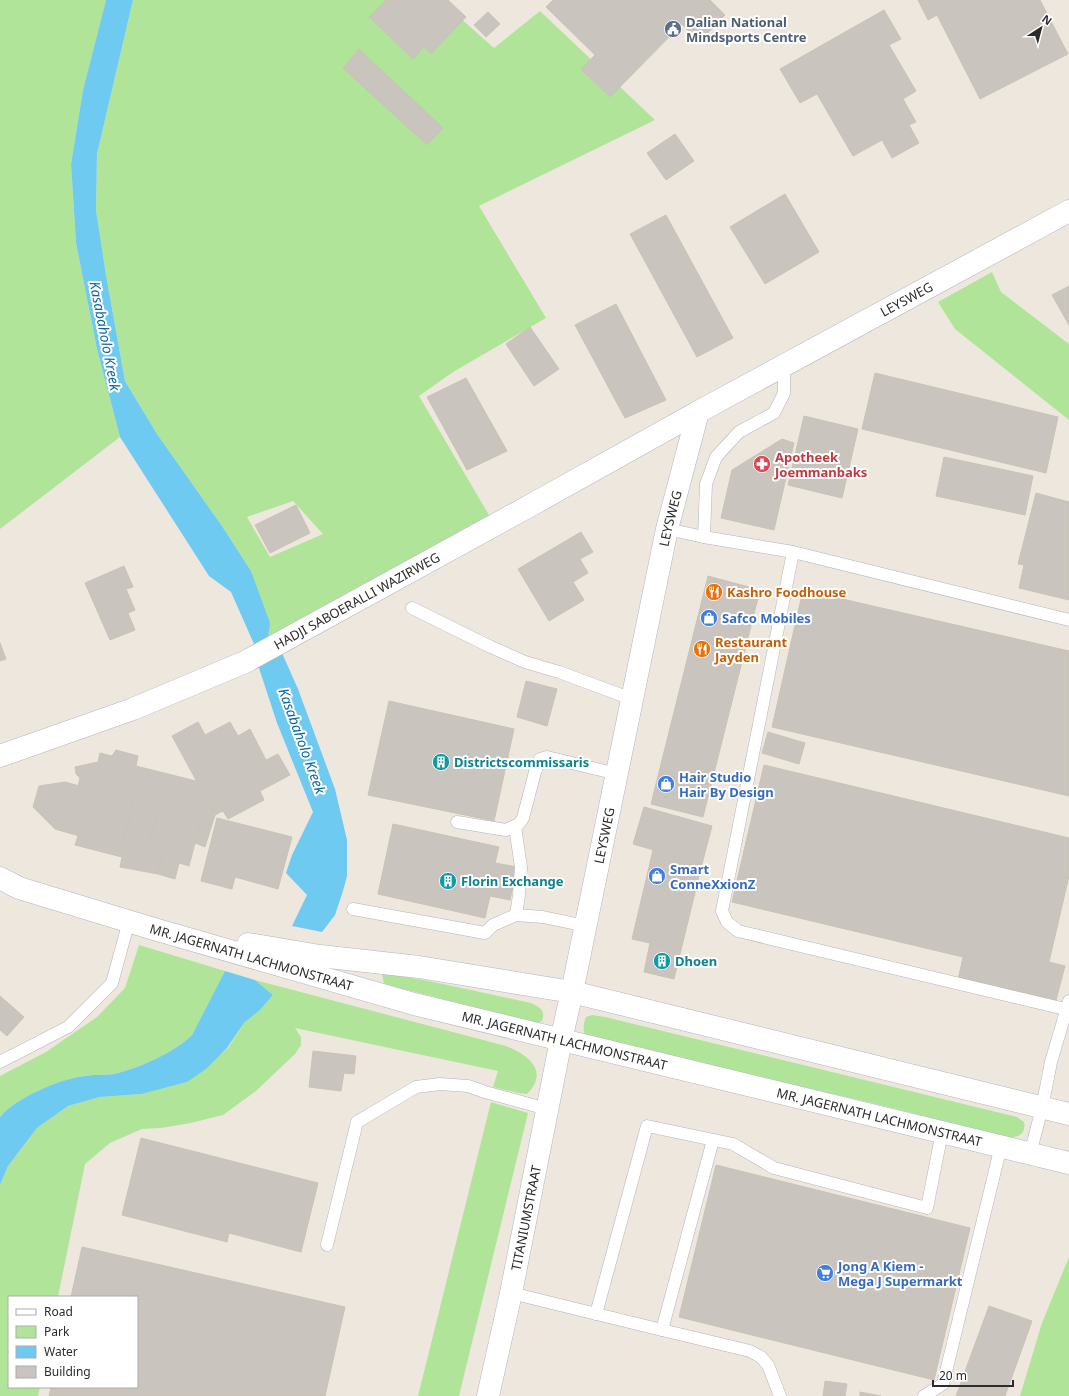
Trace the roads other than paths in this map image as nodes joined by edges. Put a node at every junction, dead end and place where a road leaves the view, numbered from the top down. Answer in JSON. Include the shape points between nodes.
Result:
{"nodes":[{"id":1,"x":1067,"y":215,"type":"edge"},
{"id":2,"x":784,"y":365,"type":"junction"},
{"id":3,"x":698,"y":412,"type":"junction"},
{"id":4,"x":667,"y":529,"type":"junction"},
{"id":5,"x":704,"y":537,"type":"junction"},
{"id":6,"x":793,"y":552,"type":"junction"},
{"id":7,"x":412,"y":608,"type":"dead end"},
{"id":8,"x":1069,"y":620,"type":"edge"},
{"id":9,"x":632,"y":699,"type":"junction"},
{"id":10,"x":0,"y":756,"type":"edge"},
{"id":11,"x":617,"y":774,"type":"junction"},
{"id":12,"x":457,"y":822,"type":"dead end"},
{"id":13,"x":515,"y":826,"type":"junction"},
{"id":14,"x":0,"y":878,"type":"edge"},
{"id":15,"x":353,"y":909,"type":"dead end"},
{"id":16,"x":516,"y":915,"type":"junction"},
{"id":17,"x":129,"y":921,"type":"junction"},
{"id":18,"x":586,"y":926,"type":"junction"},
{"id":19,"x":154,"y":929,"type":"junction"},
{"id":20,"x":572,"y":992,"type":"junction"},
{"id":21,"x":1068,"y":1007,"type":"edge"},
{"id":22,"x":561,"y":1040,"type":"junction"},
{"id":23,"x":0,"y":1062,"type":"edge"},
{"id":24,"x":1042,"y":1108,"type":"junction"},
{"id":25,"x":547,"y":1109,"type":"junction"},
{"id":26,"x":1069,"y":1114,"type":"edge"},
{"id":27,"x":942,"y":1132,"type":"junction"},
{"id":28,"x":713,"y":1140,"type":"junction"},
{"id":29,"x":1001,"y":1146,"type":"junction"},
{"id":30,"x":1030,"y":1154,"type":"junction"},
{"id":31,"x":1069,"y":1163,"type":"edge"},
{"id":32,"x":327,"y":1245,"type":"dead end"},
{"id":33,"x":511,"y":1293,"type":"junction"},
{"id":34,"x":596,"y":1314,"type":"junction"},
{"id":35,"x":662,"y":1330,"type":"junction"},
{"id":36,"x":488,"y":1396,"type":"edge"},
{"id":37,"x":780,"y":1396,"type":"edge"},
{"id":38,"x":924,"y":1396,"type":"edge"}],
"edges":[{"from":1,"to":2,"type":"street","name":"LEYSWEG"},
{"from":2,"to":3,"type":"street","name":"LEYSWEG"},
{"from":2,"to":5,"type":"lane","via":[[784,394],[774,413],[739,432],[716,457],[706,484]]},
{"from":3,"to":4,"type":"street","name":"LEYSWEG"},
{"from":3,"to":10,"type":"street","name":"HADJI SABOERALLI WAZIRWEG","via":[[244,662],[133,708]]},
{"from":4,"to":5,"type":"lane"},
{"from":4,"to":9,"type":"street","name":"LEYSWEG"},
{"from":5,"to":6,"type":"lane"},
{"from":6,"to":8,"type":"lane"},
{"from":6,"to":21,"type":"lane","via":[[722,911],[727,922],[738,931]]},
{"from":7,"to":9,"type":"lane","via":[[524,662]]},
{"from":9,"to":11,"type":"street","name":"LEYSWEG"},
{"from":11,"to":13,"type":"lane","via":[[547,757],[540,759],[522,818]]},
{"from":11,"to":18,"type":"street","name":"LEYSWEG"},
{"from":12,"to":13,"type":"lane","via":[[506,830]]},
{"from":13,"to":16,"type":"lane","via":[[521,867]]},
{"from":14,"to":17,"type":"street","via":[[19,888]]},
{"from":15,"to":16,"type":"lane","via":[[485,933],[493,925]]},
{"from":16,"to":18,"type":"lane","via":[[543,917]]},
{"from":17,"to":19,"type":"street"},
{"from":17,"to":23,"type":"lane","via":[[112,983],[68,1027]]},
{"from":18,"to":20,"type":"street","name":"LEYSWEG"},
{"from":19,"to":20,"type":"street","name":"MR. JAGERNATH LACHMONSTRAAT"},
{"from":19,"to":22,"type":"street","name":"MR. JAGERNATH LACHMONSTRAAT","via":[[414,1004]]},
{"from":20,"to":22,"type":"street","name":"LEYSWEG"},
{"from":20,"to":24,"type":"street","name":"MR. JAGERNATH LACHMONSTRAAT"},
{"from":21,"to":24,"type":"lane","via":[[1051,1062]]},
{"from":22,"to":25,"type":"street","name":"TITANIUMSTRAAT"},
{"from":22,"to":27,"type":"street","name":"MR. JAGERNATH LACHMONSTRAAT"},
{"from":24,"to":26,"type":"street","name":"MR. JAGERNATH LACHMONSTRAAT"},
{"from":24,"to":30,"type":"lane"},
{"from":25,"to":32,"type":"lane","via":[[468,1086],[440,1084],[416,1087],[357,1122]]},
{"from":25,"to":33,"type":"street","name":"TITANIUMSTRAAT"},
{"from":27,"to":28,"type":"lane","via":[[927,1208],[774,1168],[733,1144]]},
{"from":27,"to":29,"type":"street","name":"MR. JAGERNATH LACHMONSTRAAT"},
{"from":28,"to":34,"type":"lane","via":[[647,1126]]},
{"from":28,"to":35,"type":"lane"},
{"from":29,"to":30,"type":"street","name":"MR. JAGERNATH LACHMONSTRAAT"},
{"from":29,"to":38,"type":"lane","via":[[943,1384]]},
{"from":30,"to":31,"type":"street","name":"MR. JAGERNATH LACHMONSTRAAT"},
{"from":33,"to":34,"type":"lane"},
{"from":33,"to":36,"type":"street","name":"TITANIUMSTRAAT"},
{"from":34,"to":35,"type":"lane"},
{"from":35,"to":37,"type":"lane","via":[[750,1351],[761,1357],[768,1365]]}]}
